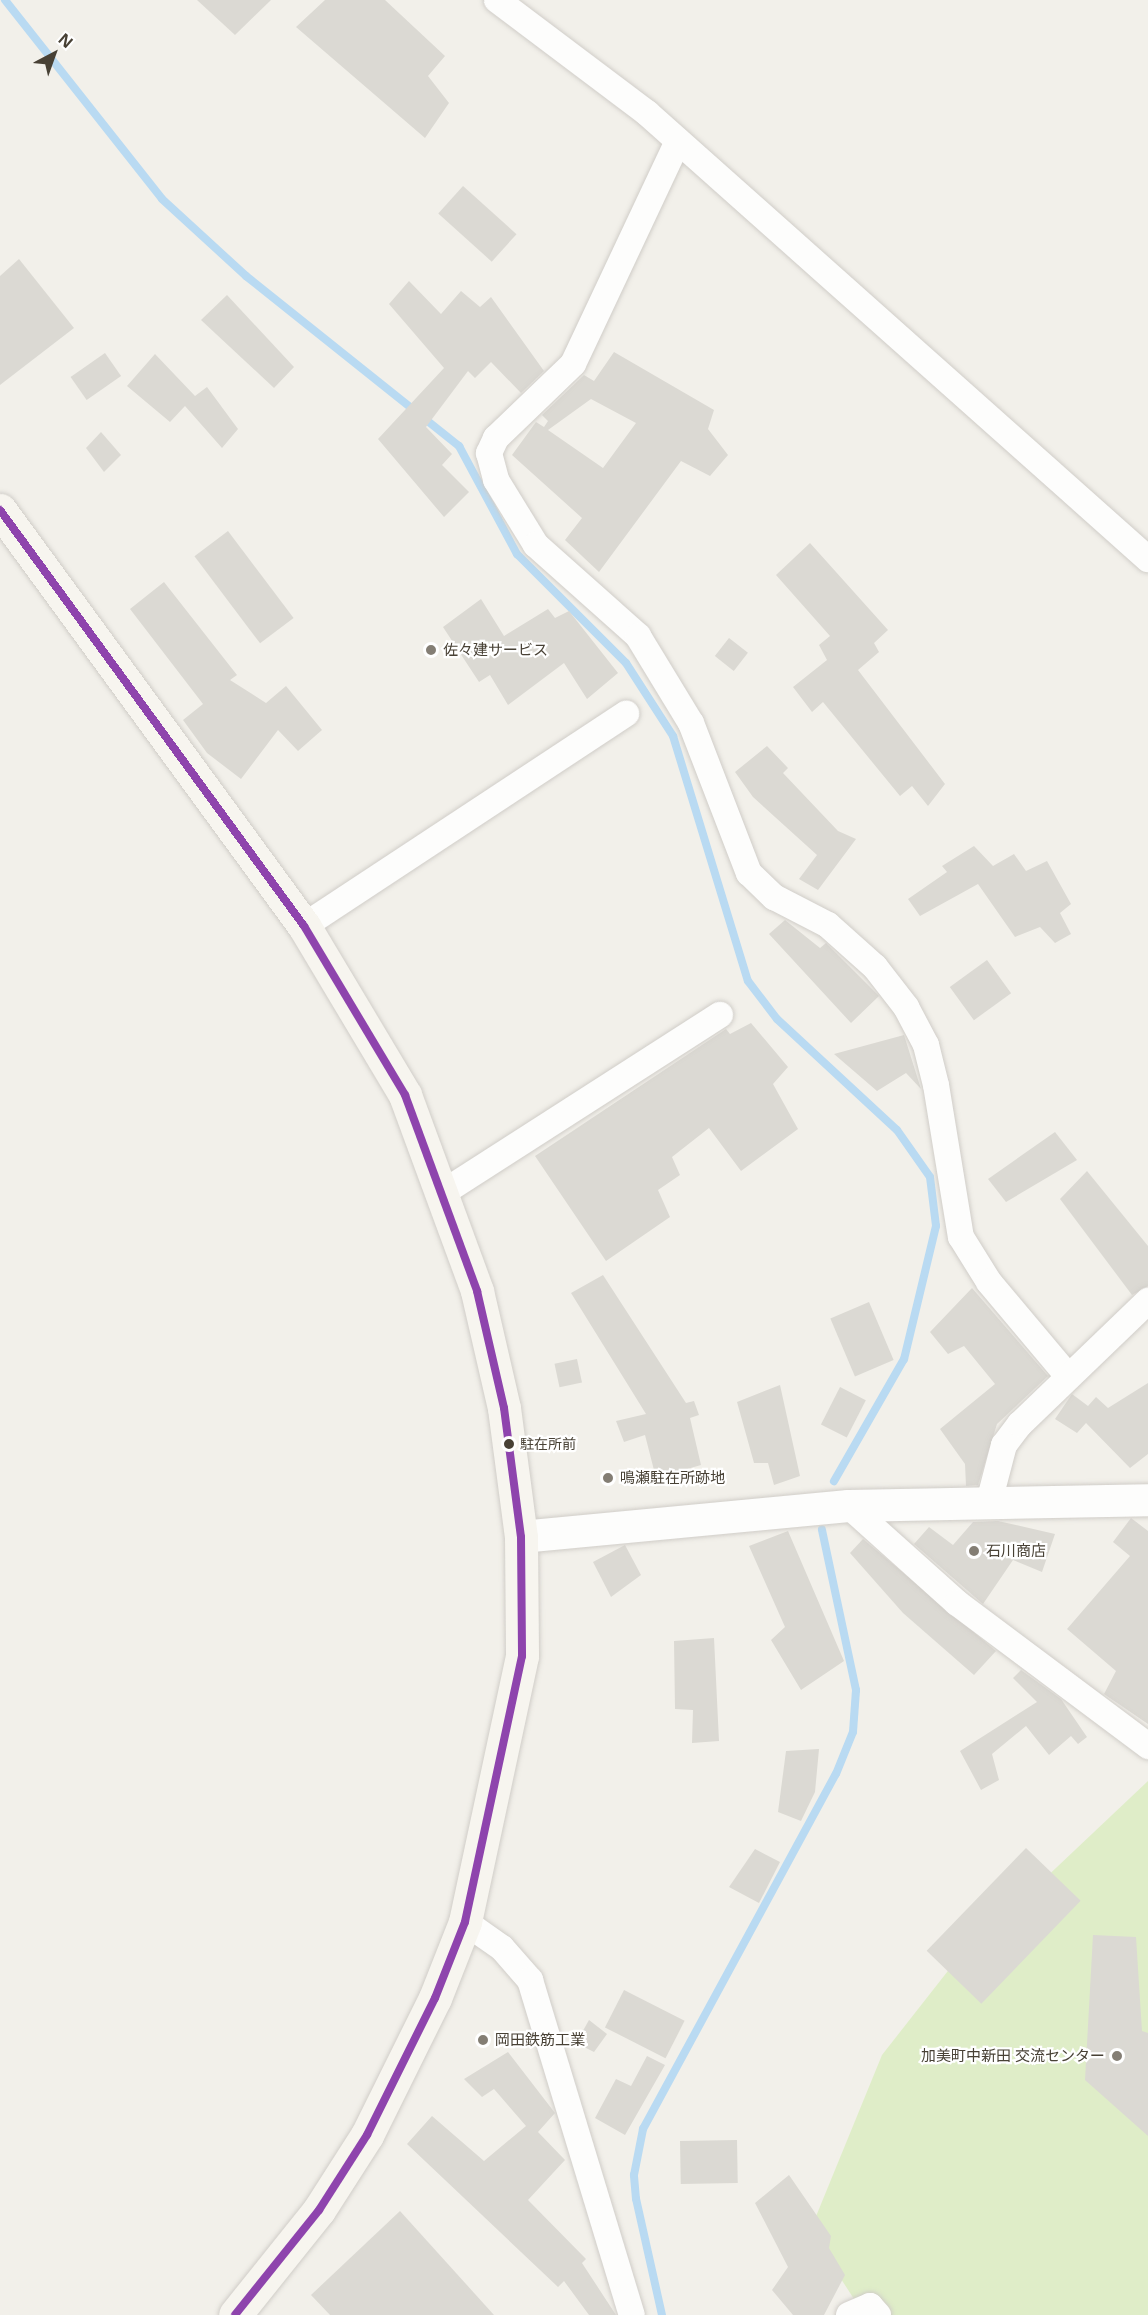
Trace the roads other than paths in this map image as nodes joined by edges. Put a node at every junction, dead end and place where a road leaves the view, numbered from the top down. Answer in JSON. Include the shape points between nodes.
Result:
{"nodes":[{"id":1,"x":497,"y":0,"type":"edge"},
{"id":2,"x":678,"y":141,"type":"junction"},
{"id":3,"x":0,"y":510,"type":"edge"},
{"id":4,"x":1148,"y":559,"type":"edge"},
{"id":5,"x":626,"y":714,"type":"dead end"},
{"id":6,"x":304,"y":926,"type":"junction"},
{"id":7,"x":720,"y":1015,"type":"dead end"},
{"id":8,"x":444,"y":1192,"type":"junction"},
{"id":9,"x":1148,"y":1301,"type":"edge"},
{"id":10,"x":1068,"y":1376,"type":"junction"},
{"id":11,"x":1148,"y":1500,"type":"edge"},
{"id":12,"x":989,"y":1502,"type":"junction"},
{"id":13,"x":849,"y":1506,"type":"junction"},
{"id":14,"x":521,"y":1537,"type":"junction"},
{"id":15,"x":1148,"y":1746,"type":"edge"},
{"id":16,"x":465,"y":1922,"type":"junction"},
{"id":17,"x":236,"y":2315,"type":"edge"},
{"id":18,"x":632,"y":2315,"type":"edge"},
{"id":19,"x":849,"y":2315,"type":"edge"},
{"id":20,"x":878,"y":2315,"type":"edge"}],
"edges":[{"from":1,"to":2,"type":"street"},
{"from":2,"to":4,"type":"street"},
{"from":2,"to":10,"type":"street","via":[[573,364],[496,438],[489,453],[496,480],[536,544],[638,636],[691,723],[749,873],[774,897],[828,925],[875,967],[906,1007],[926,1045],[936,1085],[961,1237],[989,1282]]},
{"from":3,"to":6,"type":"main road"},
{"from":5,"to":6,"type":"street"},
{"from":6,"to":8,"type":"main road","via":[[405,1095]]},
{"from":7,"to":8,"type":"street"},
{"from":8,"to":14,"type":"main road","via":[[477,1291],[504,1407]]},
{"from":9,"to":10,"type":"street"},
{"from":10,"to":12,"type":"street","via":[[1004,1445]]},
{"from":11,"to":12,"type":"street"},
{"from":12,"to":13,"type":"street"},
{"from":13,"to":14,"type":"street"},
{"from":13,"to":15,"type":"street","via":[[957,1603]]},
{"from":14,"to":16,"type":"main road","via":[[522,1656]]},
{"from":16,"to":17,"type":"main road","via":[[435,1998],[368,2135],[320,2210]]},
{"from":16,"to":18,"type":"street","via":[[501,1948],[530,1980]]},
{"from":19,"to":20,"type":"street","via":[[870,2306]]}]}
